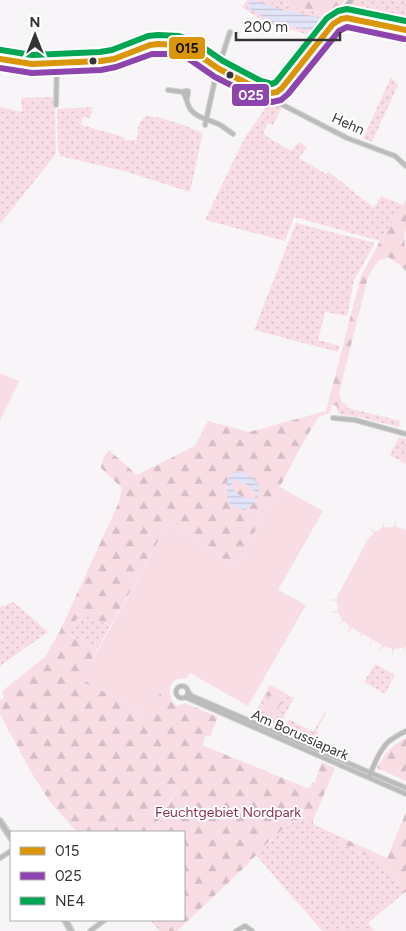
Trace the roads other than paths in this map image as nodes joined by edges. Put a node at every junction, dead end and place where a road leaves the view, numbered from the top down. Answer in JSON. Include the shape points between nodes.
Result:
{"nodes":[{"id":1,"x":351,"y":0,"type":"edge"},
{"id":2,"x":343,"y":18,"type":"junction"},
{"id":3,"x":406,"y":30,"type":"edge"},
{"id":4,"x":230,"y":32,"type":"dead end"},
{"id":5,"x":0,"y":59,"type":"edge"},
{"id":6,"x":57,"y":64,"type":"junction"},
{"id":7,"x":218,"y":69,"type":"junction"},
{"id":8,"x":168,"y":90,"type":"dead end"},
{"id":9,"x":266,"y":92,"type":"junction"},
{"id":10,"x":277,"y":92,"type":"junction"},
{"id":11,"x":279,"y":103,"type":"junction"},
{"id":12,"x":56,"y":105,"type":"dead end"},
{"id":13,"x":206,"y":122,"type":"junction"},
{"id":14,"x":233,"y":134,"type":"dead end"},
{"id":15,"x":406,"y":166,"type":"edge"},
{"id":16,"x":334,"y":418,"type":"dead end"},
{"id":17,"x":406,"y":434,"type":"edge"},
{"id":18,"x":187,"y":694,"type":"dead end"},
{"id":19,"x":406,"y":731,"type":"edge"},
{"id":20,"x":370,"y":775,"type":"junction"},
{"id":21,"x":406,"y":788,"type":"edge"},
{"id":22,"x":406,"y":794,"type":"edge"},
{"id":23,"x":0,"y":822,"type":"edge"},
{"id":24,"x":10,"y":837,"type":"edge"},
{"id":25,"x":104,"y":921,"type":"edge"},
{"id":26,"x":90,"y":931,"type":"edge"},
{"id":27,"x":236,"y":931,"type":"edge"},
{"id":28,"x":252,"y":931,"type":"edge"}],
"edges":[{"from":1,"to":2,"type":"street","via":[[344,9]]},
{"from":2,"to":3,"type":"street"},
{"from":2,"to":10,"type":"street","via":[[333,24]]},
{"from":4,"to":7,"type":"street"},
{"from":5,"to":6,"type":"street","name":"Hehn","via":[[22,64]]},
{"from":6,"to":7,"type":"street","name":"Hehn","via":[[109,60],[150,46],[168,44],[184,46]]},
{"from":6,"to":12,"type":"street"},
{"from":7,"to":9,"type":"street","name":"Hehn"},
{"from":7,"to":13,"type":"street"},
{"from":8,"to":13,"type":"street","via":[[183,92],[190,109]]},
{"from":9,"to":10,"type":"street","name":"Hehn"},
{"from":9,"to":11,"type":"street","name":"Hehn"},
{"from":10,"to":11,"type":"street"},
{"from":11,"to":15,"type":"street","name":"Hehn","via":[[348,138],[395,156]]},
{"from":13,"to":14,"type":"street","via":[[216,123]]},
{"from":16,"to":17,"type":"street","via":[[355,420]]},
{"from":18,"to":20,"type":"street","name":"Am Borussiapark"},
{"from":19,"to":20,"type":"street","via":[[390,740]]},
{"from":20,"to":21,"type":"street","name":"Am Borussiapark"},
{"from":20,"to":22,"type":"street","name":"Am Borussiapark"},
{"from":23,"to":24,"type":"street"},
{"from":25,"to":26,"type":"street"},
{"from":27,"to":28,"type":"street","via":[[245,926]]}]}
